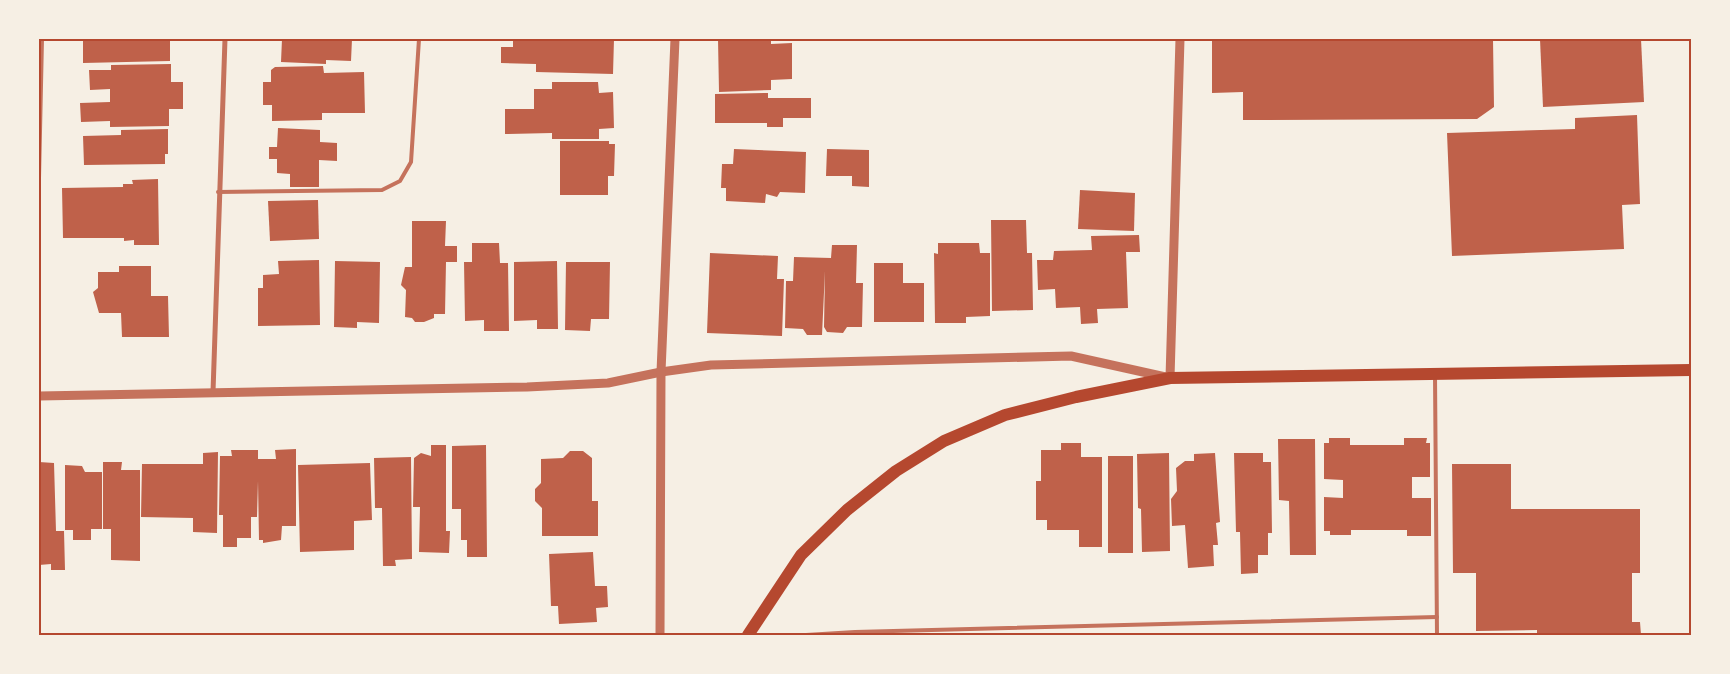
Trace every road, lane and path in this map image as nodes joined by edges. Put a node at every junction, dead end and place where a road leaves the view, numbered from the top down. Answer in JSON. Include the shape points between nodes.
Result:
{"nodes":[{"id":1,"x":42,"y":39,"type":"edge"},
{"id":2,"x":225,"y":39,"type":"edge"},
{"id":3,"x":418,"y":39,"type":"edge"},
{"id":4,"x":675,"y":39,"type":"edge"},
{"id":5,"x":1180,"y":39,"type":"edge"},
{"id":6,"x":39,"y":178,"type":"edge"},
{"id":7,"x":218,"y":192,"type":"junction"},
{"id":8,"x":1691,"y":370,"type":"edge"},
{"id":9,"x":661,"y":372,"type":"junction"},
{"id":10,"x":1435,"y":372,"type":"junction"},
{"id":11,"x":1170,"y":378,"type":"junction"},
{"id":12,"x":213,"y":392,"type":"junction"},
{"id":13,"x":39,"y":396,"type":"edge"},
{"id":14,"x":1437,"y":617,"type":"junction"},
{"id":15,"x":265,"y":635,"type":"edge"},
{"id":16,"x":322,"y":635,"type":"edge"},
{"id":17,"x":660,"y":635,"type":"edge"},
{"id":18,"x":748,"y":635,"type":"edge"},
{"id":19,"x":806,"y":635,"type":"edge"},
{"id":20,"x":1437,"y":635,"type":"edge"}],
"edges":[{"from":1,"to":6,"type":"lane"},
{"from":2,"to":7,"type":"street"},
{"from":3,"to":7,"type":"lane","via":[[411,162],[400,181],[382,190]]},
{"from":4,"to":9,"type":"street"},
{"from":5,"to":11,"type":"street"},
{"from":7,"to":12,"type":"street"},
{"from":8,"to":10,"type":"main road"},
{"from":9,"to":11,"type":"street","via":[[711,365],[1070,356]]},
{"from":9,"to":12,"type":"street","via":[[608,383]]},
{"from":9,"to":17,"type":"street"},
{"from":10,"to":11,"type":"main road"},
{"from":10,"to":14,"type":"lane"},
{"from":11,"to":18,"type":"main road","via":[[1005,415],[936,446],[847,510],[801,555]]},
{"from":12,"to":13,"type":"street"},
{"from":14,"to":19,"type":"lane"},
{"from":14,"to":20,"type":"lane"},
{"from":15,"to":16,"type":"lane"}]}
